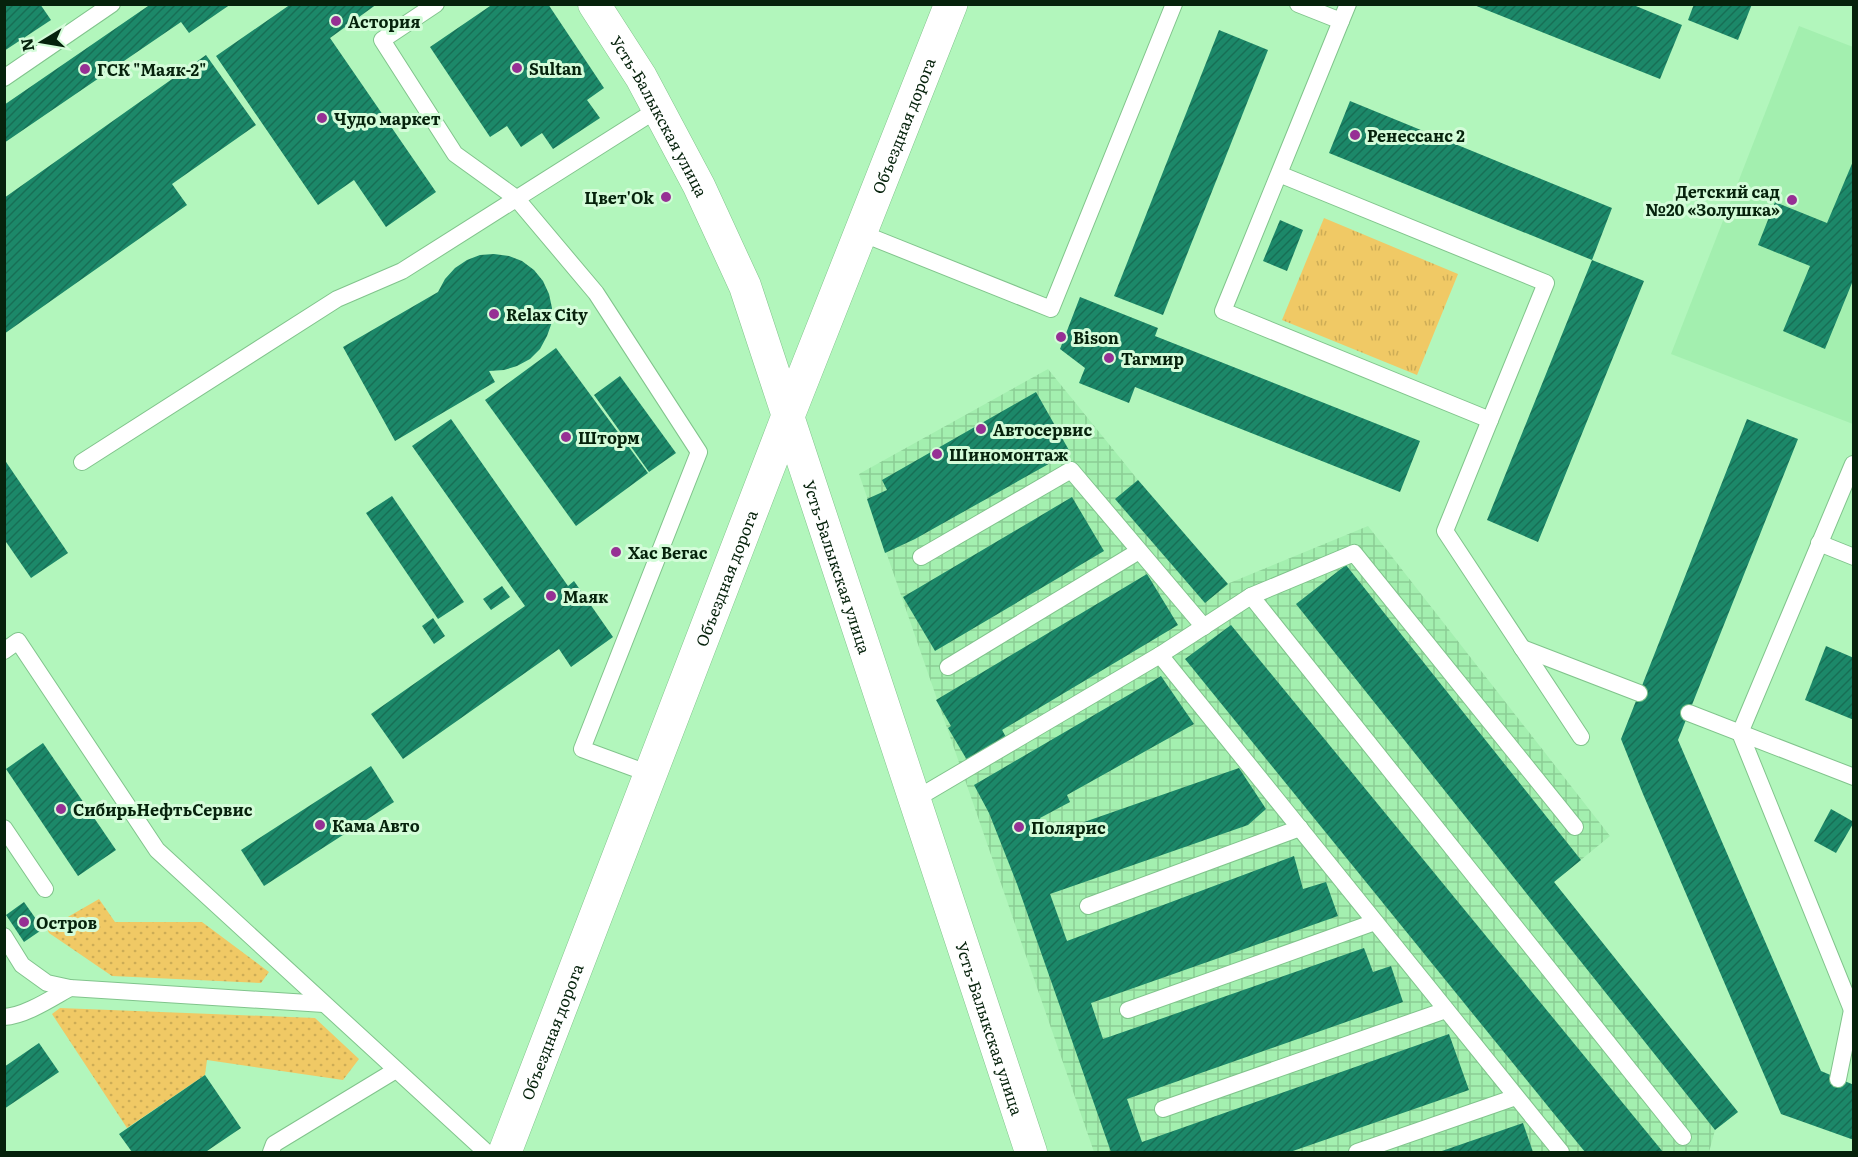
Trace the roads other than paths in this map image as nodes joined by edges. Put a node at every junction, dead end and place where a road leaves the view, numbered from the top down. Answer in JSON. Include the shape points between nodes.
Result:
{"nodes":[{"id":1,"x":112,"y":4,"type":"edge"},
{"id":2,"x":436,"y":4,"type":"edge"},
{"id":3,"x":594,"y":4,"type":"edge"},
{"id":4,"x":951,"y":4,"type":"edge"},
{"id":5,"x":1174,"y":4,"type":"edge"},
{"id":6,"x":1298,"y":4,"type":"edge"},
{"id":7,"x":1348,"y":4,"type":"edge"},
{"id":8,"x":1341,"y":21,"type":"junction"},
{"id":9,"x":4,"y":78,"type":"edge"},
{"id":10,"x":658,"y":108,"type":"junction"},
{"id":11,"x":1279,"y":174,"type":"junction"},
{"id":12,"x":516,"y":198,"type":"junction"},
{"id":13,"x":861,"y":233,"type":"junction"},
{"id":14,"x":788,"y":416,"type":"junction"},
{"id":15,"x":1490,"y":420,"type":"junction"},
{"id":16,"x":82,"y":462,"type":"dead end"},
{"id":17,"x":1853,"y":464,"type":"edge"},
{"id":18,"x":1819,"y":543,"type":"junction"},
{"id":19,"x":1139,"y":550,"type":"junction"},
{"id":20,"x":921,"y":557,"type":"dead end"},
{"id":21,"x":1854,"y":557,"type":"edge"},
{"id":22,"x":1251,"y":596,"type":"junction"},
{"id":23,"x":1204,"y":627,"type":"junction"},
{"id":24,"x":1522,"y":648,"type":"junction"},
{"id":25,"x":4,"y":651,"type":"edge"},
{"id":26,"x":1160,"y":655,"type":"junction"},
{"id":27,"x":948,"y":667,"type":"dead end"},
{"id":28,"x":1639,"y":693,"type":"dead end"},
{"id":29,"x":1689,"y":713,"type":"dead end"},
{"id":30,"x":1740,"y":733,"type":"junction"},
{"id":31,"x":1581,"y":737,"type":"dead end"},
{"id":32,"x":650,"y":774,"type":"junction"},
{"id":33,"x":1854,"y":777,"type":"edge"},
{"id":34,"x":914,"y":800,"type":"junction"},
{"id":35,"x":1575,"y":827,"type":"dead end"},
{"id":36,"x":4,"y":828,"type":"edge"},
{"id":37,"x":1300,"y":828,"type":"junction"},
{"id":38,"x":45,"y":889,"type":"dead end"},
{"id":39,"x":1088,"y":906,"type":"dead end"},
{"id":40,"x":1375,"y":922,"type":"junction"},
{"id":41,"x":4,"y":936,"type":"edge"},
{"id":42,"x":70,"y":988,"type":"junction"},
{"id":43,"x":324,"y":1004,"type":"junction"},
{"id":44,"x":1128,"y":1010,"type":"dead end"},
{"id":45,"x":1446,"y":1010,"type":"junction"},
{"id":46,"x":1853,"y":1010,"type":"edge"},
{"id":47,"x":4,"y":1017,"type":"edge"},
{"id":48,"x":396,"y":1070,"type":"junction"},
{"id":49,"x":1838,"y":1078,"type":"dead end"},
{"id":50,"x":1516,"y":1097,"type":"junction"},
{"id":51,"x":1163,"y":1109,"type":"dead end"},
{"id":52,"x":1683,"y":1137,"type":"dead end"},
{"id":53,"x":271,"y":1152,"type":"edge"},
{"id":54,"x":486,"y":1152,"type":"edge"},
{"id":55,"x":505,"y":1152,"type":"edge"},
{"id":56,"x":1031,"y":1152,"type":"edge"},
{"id":57,"x":1357,"y":1152,"type":"edge"},
{"id":58,"x":1561,"y":1152,"type":"edge"}],
"edges":[{"from":1,"to":9,"type":"lane"},
{"from":2,"to":12,"type":"lane","via":[[382,40],[455,154]]},
{"from":3,"to":10,"type":"street","name":"Усть-Балыкская улица"},
{"from":4,"to":13,"type":"main road","name":"Объездная дорога"},
{"from":5,"to":13,"type":"lane","via":[[1051,309]]},
{"from":6,"to":8,"type":"lane"},
{"from":7,"to":8,"type":"lane"},
{"from":8,"to":11,"type":"lane"},
{"from":10,"to":12,"type":"lane"},
{"from":10,"to":14,"type":"street","name":"Усть-Балыкская улица","via":[[745,286]]},
{"from":11,"to":15,"type":"lane","via":[[1223,311]]},
{"from":11,"to":15,"type":"lane","via":[[1546,283]]},
{"from":12,"to":16,"type":"lane","via":[[402,271],[338,299]]},
{"from":12,"to":32,"type":"lane","via":[[596,293],[699,452],[582,749]]},
{"from":13,"to":14,"type":"main road","name":"Объездная дорога"},
{"from":14,"to":32,"type":"main road","name":"Объездная дорога"},
{"from":14,"to":34,"type":"street","name":"Усть-Балыкская улица"},
{"from":15,"to":24,"type":"lane","via":[[1445,531]]},
{"from":17,"to":18,"type":"lane"},
{"from":18,"to":21,"type":"lane"},
{"from":18,"to":30,"type":"lane"},
{"from":19,"to":20,"type":"lane","via":[[1071,470]]},
{"from":19,"to":23,"type":"lane"},
{"from":19,"to":27,"type":"lane"},
{"from":22,"to":23,"type":"lane"},
{"from":22,"to":35,"type":"lane","via":[[1354,553]]},
{"from":22,"to":52,"type":"lane"},
{"from":23,"to":26,"type":"lane"},
{"from":24,"to":28,"type":"lane"},
{"from":24,"to":31,"type":"lane"},
{"from":25,"to":43,"type":"lane","via":[[18,641],[157,850]]},
{"from":26,"to":34,"type":"lane"},
{"from":26,"to":37,"type":"lane"},
{"from":29,"to":30,"type":"lane"},
{"from":30,"to":33,"type":"lane"},
{"from":30,"to":46,"type":"lane"},
{"from":32,"to":55,"type":"main road","name":"Объездная дорога"},
{"from":34,"to":56,"type":"street","name":"Усть-Балыкская улица"},
{"from":36,"to":38,"type":"lane"},
{"from":37,"to":39,"type":"lane"},
{"from":37,"to":40,"type":"lane"},
{"from":40,"to":44,"type":"lane"},
{"from":40,"to":45,"type":"lane"},
{"from":41,"to":42,"type":"lane","via":[[22,965],[46,983]]},
{"from":42,"to":43,"type":"lane"},
{"from":42,"to":47,"type":"lane","via":[[36,1007]]},
{"from":43,"to":48,"type":"lane"},
{"from":45,"to":50,"type":"lane"},
{"from":45,"to":51,"type":"lane"},
{"from":46,"to":49,"type":"lane"},
{"from":48,"to":53,"type":"lane","via":[[274,1144]]},
{"from":48,"to":54,"type":"lane"},
{"from":50,"to":57,"type":"lane"},
{"from":50,"to":58,"type":"lane"}]}
